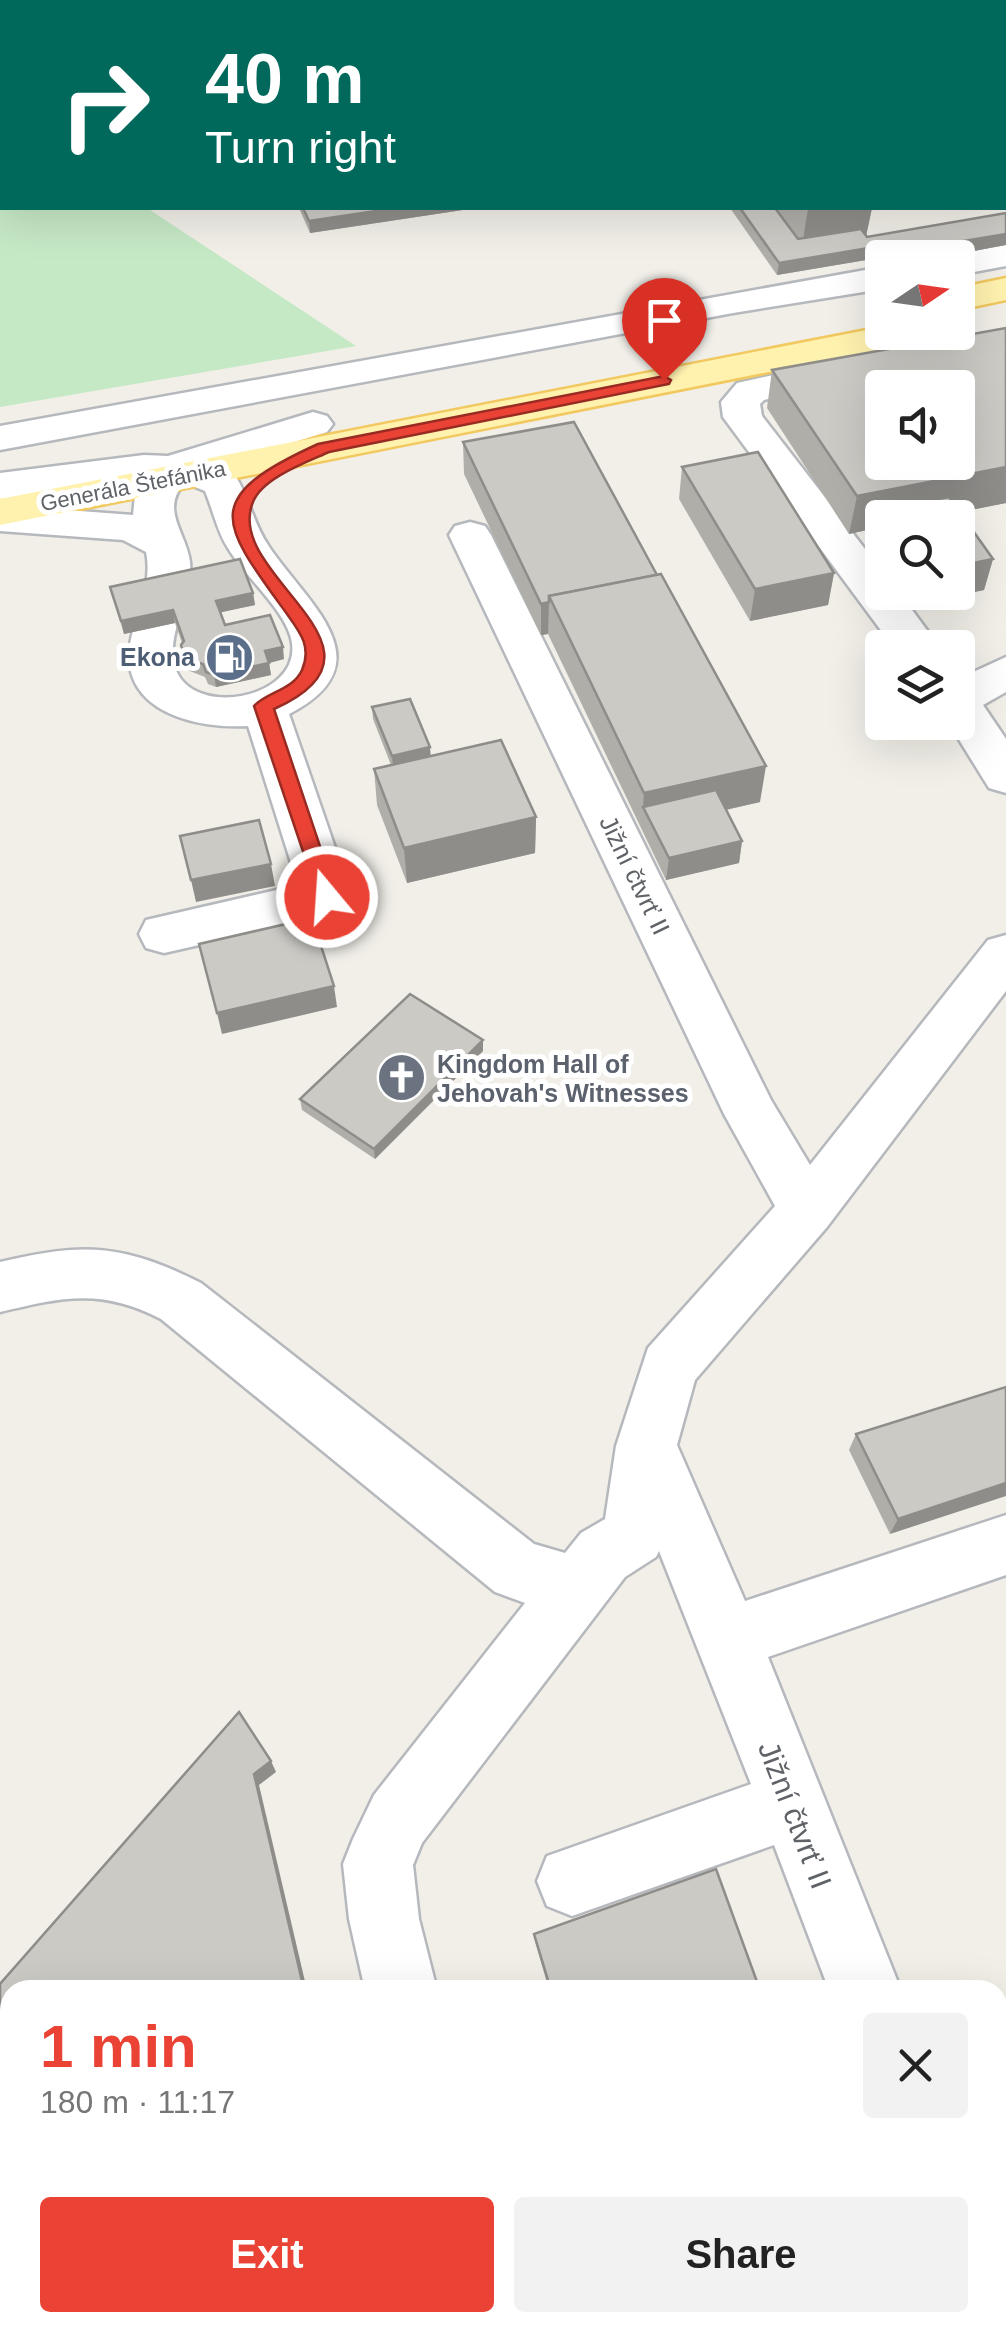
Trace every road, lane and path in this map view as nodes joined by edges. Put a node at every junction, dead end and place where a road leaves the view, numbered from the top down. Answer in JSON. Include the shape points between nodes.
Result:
{"nodes":[{"id":1,"x":1006,"y":255,"type":"edge"},
{"id":2,"x":975,"y":261,"type":"edge"},
{"id":3,"x":865,"y":281,"type":"edge"},
{"id":4,"x":1006,"y":289,"type":"edge"},
{"id":5,"x":975,"y":295,"type":"edge"},
{"id":6,"x":865,"y":317,"type":"edge"},
{"id":7,"x":1006,"y":317,"type":"edge"},
{"id":8,"x":975,"y":328,"type":"edge"},
{"id":9,"x":865,"y":341,"type":"edge"},
{"id":10,"x":901,"y":350,"type":"edge"},
{"id":11,"x":319,"y":436,"type":"junction"},
{"id":12,"x":0,"y":438,"type":"edge"},
{"id":13,"x":177,"y":474,"type":"junction"},
{"id":14,"x":0,"y":485,"type":"edge"},
{"id":15,"x":0,"y":515,"type":"edge"},
{"id":16,"x":240,"y":528,"type":"junction"},
{"id":17,"x":470,"y":535,"type":"dead end"},
{"id":18,"x":163,"y":544,"type":"junction"},
{"id":19,"x":905,"y":630,"type":"edge"},
{"id":20,"x":1006,"y":672,"type":"edge"},
{"id":21,"x":975,"y":690,"type":"edge"},
{"id":22,"x":264,"y":706,"type":"junction"},
{"id":23,"x":975,"y":727,"type":"edge"},
{"id":24,"x":1006,"y":776,"type":"edge"},
{"id":25,"x":164,"y":934,"type":"dead end"},
{"id":26,"x":1006,"y":954,"type":"edge"},
{"id":27,"x":807,"y":1210,"type":"junction"},
{"id":28,"x":0,"y":1287,"type":"edge"},
{"id":29,"x":646,"y":1446,"type":"junction"},
{"id":30,"x":1006,"y":1545,"type":"edge"},
{"id":31,"x":577,"y":1587,"type":"junction"},
{"id":32,"x":728,"y":1638,"type":"junction"},
{"id":33,"x":790,"y":1805,"type":"junction"},
{"id":34,"x":572,"y":1881,"type":"dead end"},
{"id":35,"x":399,"y":1980,"type":"edge"},
{"id":36,"x":862,"y":1980,"type":"edge"}],
"edges":[{"from":1,"to":2,"type":"street"},
{"from":3,"to":12,"type":"street"},
{"from":4,"to":5,"type":"main road"},
{"from":6,"to":11,"type":"main road","name":"Generála Štefánika"},
{"from":7,"to":8,"type":"main road"},
{"from":9,"to":11,"type":"main road","name":"Generála Štefánika"},
{"from":10,"to":19,"type":"street","via":[[751,390],[740,402],[743,417]]},
{"from":11,"to":13,"type":"main road","name":"Generála Štefánika"},
{"from":11,"to":14,"type":"main road","name":"Generála Štefánika"},
{"from":11,"to":16,"type":"street","via":[[252,489]]},
{"from":13,"to":14,"type":"street","via":[[105,470]]},
{"from":13,"to":15,"type":"main road","name":"Generála Štefánika"},
{"from":13,"to":16,"type":"street","via":[[220,482]]},
{"from":13,"to":18,"type":"street","via":[[153,500]]},
{"from":15,"to":18,"type":"street","via":[[132,528]]},
{"from":16,"to":22,"type":"street","via":[[310,630],[316,650],[305,682]]},
{"from":17,"to":27,"type":"street","name":"Jižní čtvrť II","via":[[751,1114]]},
{"from":18,"to":22,"type":"street","via":[[170,564],[152,656],[160,685],[210,711]]},
{"from":20,"to":21,"type":"street"},
{"from":22,"to":25,"type":"street","via":[[327,897]]},
{"from":23,"to":24,"type":"street"},
{"from":26,"to":27,"type":"street"},
{"from":27,"to":29,"type":"street","via":[[669,1367]]},
{"from":28,"to":31,"type":"street","via":[[43,1277],[111,1276],[138,1280],[181,1302],[517,1570]]},
{"from":29,"to":31,"type":"street","via":[[634,1536],[603,1554]]},
{"from":29,"to":32,"type":"street","name":"Jižní čtvrť II"},
{"from":30,"to":32,"type":"street"},
{"from":31,"to":35,"type":"street","via":[[398,1820],[378,1864]]},
{"from":32,"to":33,"type":"street","name":"Jižní čtvrť II"},
{"from":33,"to":34,"type":"street"},
{"from":33,"to":36,"type":"street","name":"Jižní čtvrť II"}]}
